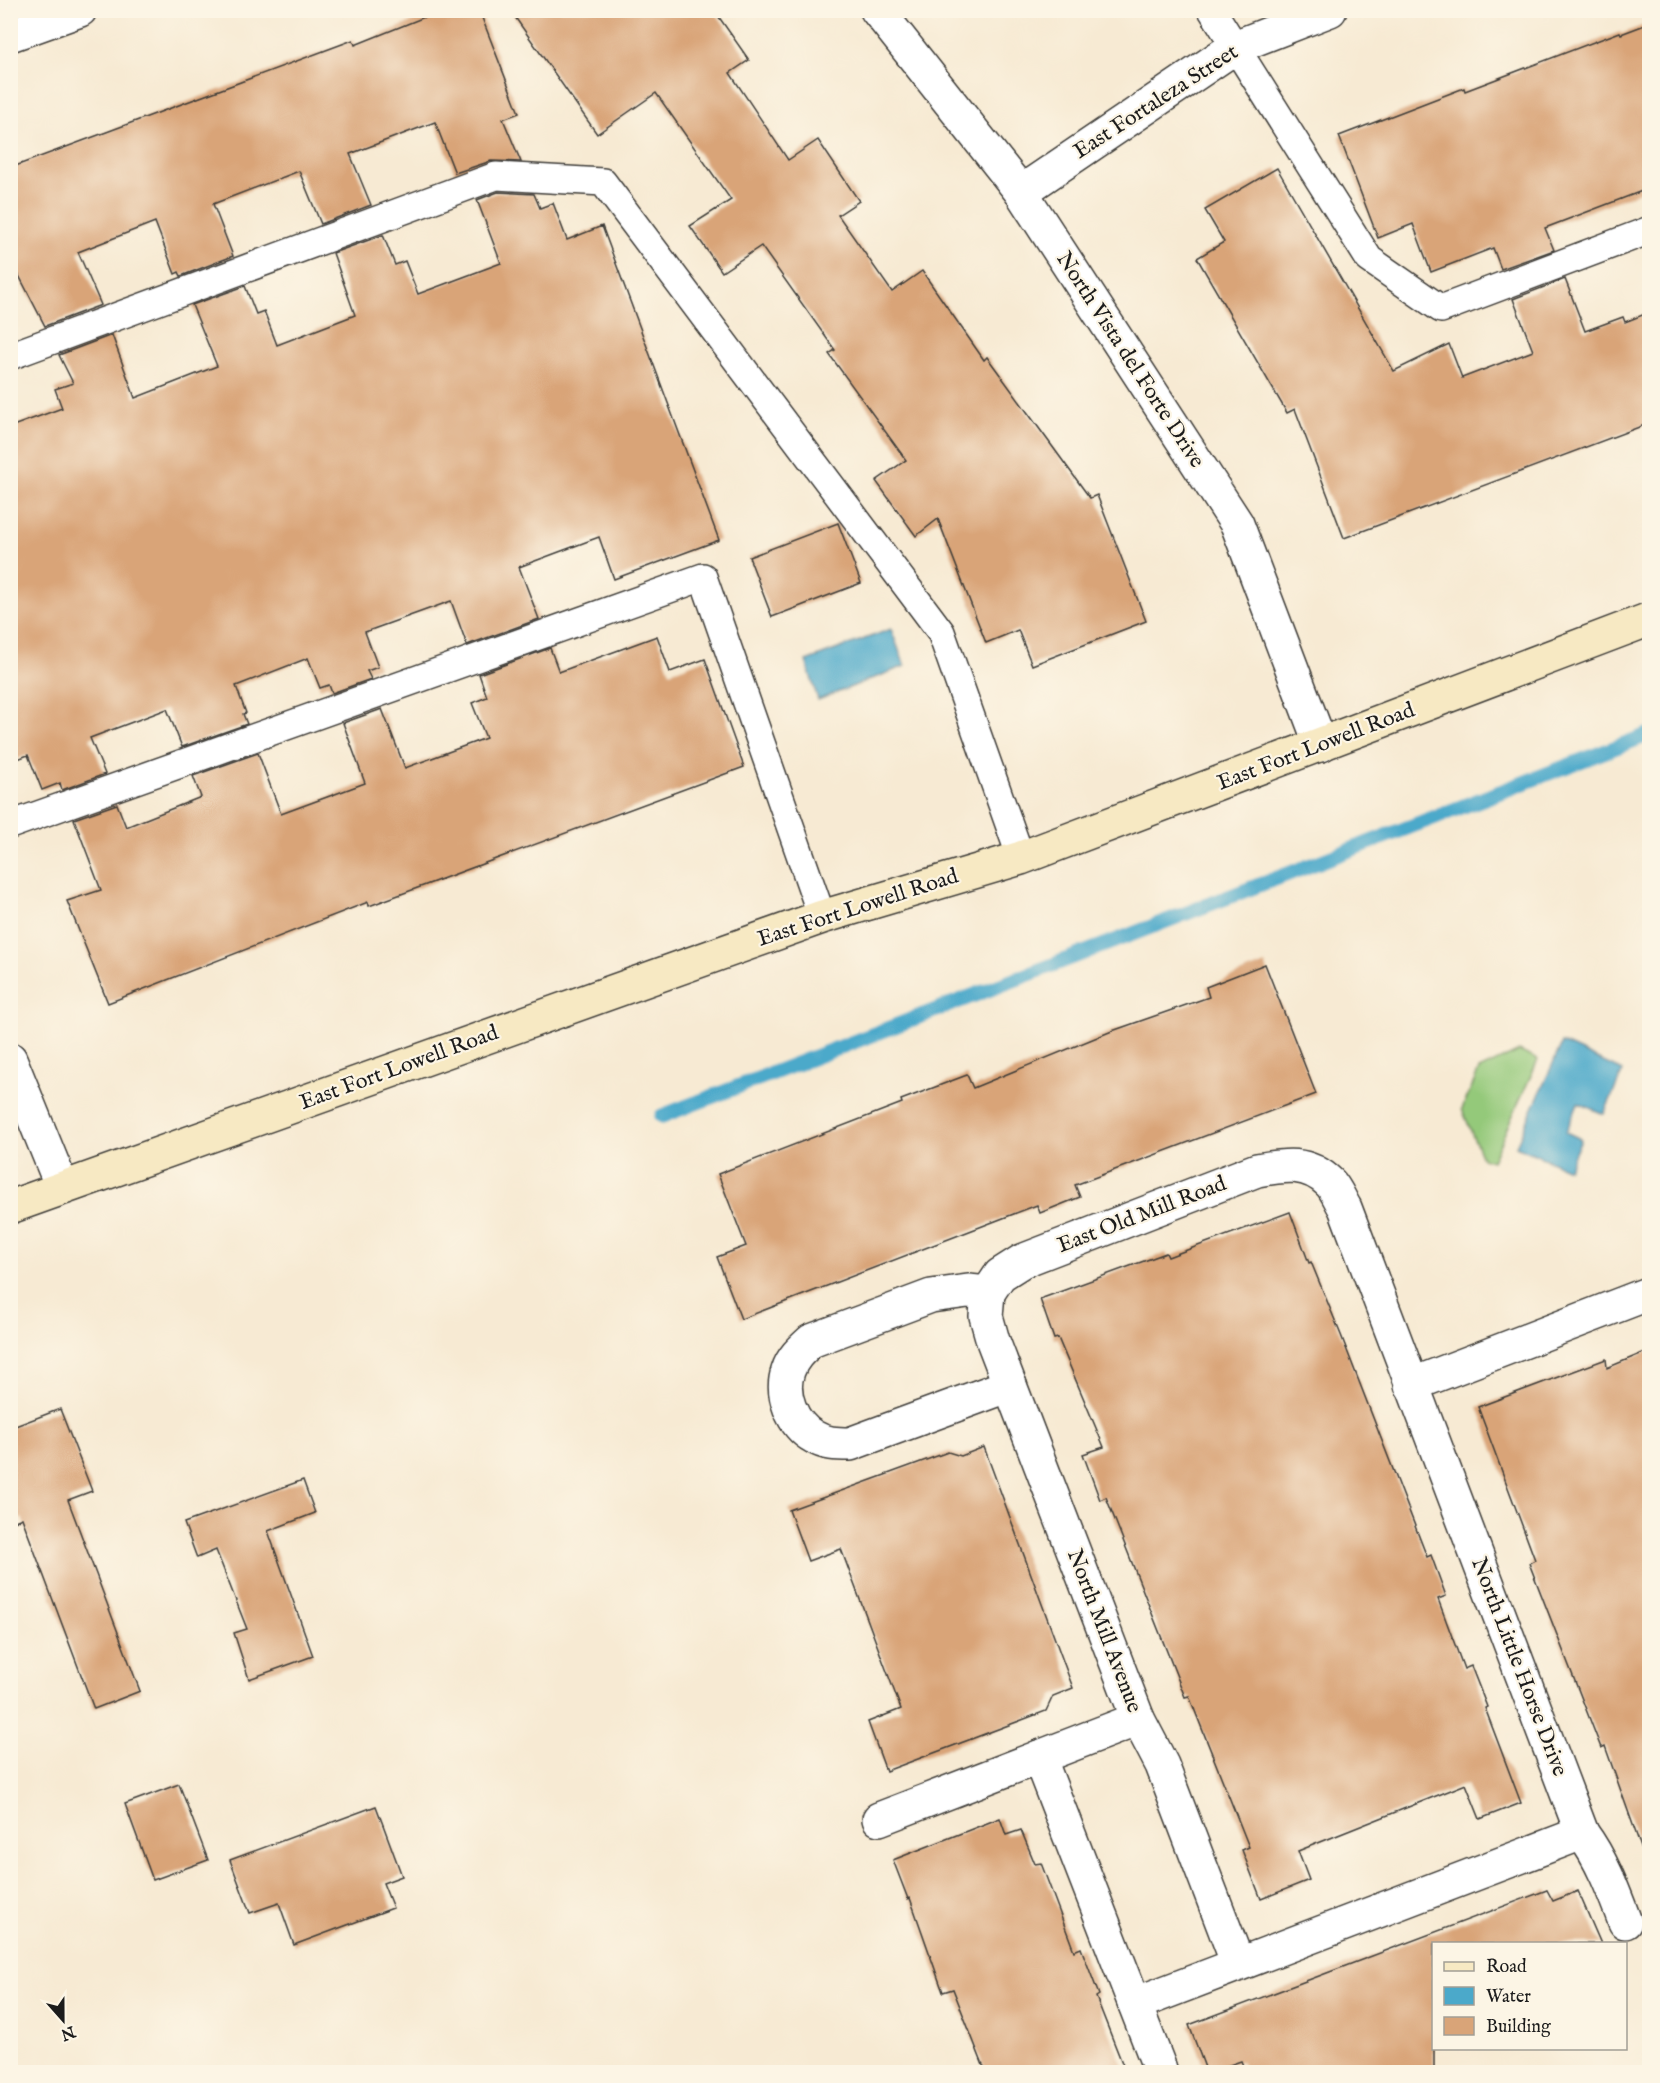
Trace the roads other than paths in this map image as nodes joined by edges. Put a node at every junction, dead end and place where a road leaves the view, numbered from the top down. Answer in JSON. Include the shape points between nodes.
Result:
{"nodes":[{"id":1,"x":80,"y":10,"type":"edge"},
{"id":2,"x":877,"y":10,"type":"edge"},
{"id":3,"x":1212,"y":10,"type":"edge"},
{"id":4,"x":1330,"y":10,"type":"edge"},
{"id":5,"x":10,"y":35,"type":"edge"},
{"id":6,"x":1235,"y":48,"type":"junction"},
{"id":7,"x":1021,"y":192,"type":"junction"},
{"id":8,"x":1650,"y":230,"type":"edge"},
{"id":9,"x":10,"y":356,"type":"edge"},
{"id":10,"x":1650,"y":619,"type":"edge"},
{"id":11,"x":1321,"y":745,"type":"junction"},
{"id":12,"x":10,"y":825,"type":"edge"},
{"id":13,"x":1022,"y":858,"type":"junction"},
{"id":14,"x":822,"y":917,"type":"junction"},
{"id":15,"x":10,"y":1059,"type":"edge"},
{"id":16,"x":1316,"y":1157,"type":"joint"},
{"id":17,"x":62,"y":1187,"type":"junction"},
{"id":18,"x":10,"y":1207,"type":"edge"},
{"id":19,"x":988,"y":1293,"type":"junction"},
{"id":20,"x":1650,"y":1293,"type":"edge"},
{"id":21,"x":1010,"y":1385,"type":"junction"},
{"id":22,"x":1411,"y":1385,"type":"junction"},
{"id":23,"x":1138,"y":1719,"type":"junction"},
{"id":24,"x":1039,"y":1757,"type":"junction"},
{"id":25,"x":879,"y":1819,"type":"dead end"},
{"id":26,"x":1582,"y":1833,"type":"junction"},
{"id":27,"x":1625,"y":1922,"type":"dead end"},
{"id":28,"x":1238,"y":1964,"type":"junction"},
{"id":29,"x":1135,"y":2004,"type":"junction"},
{"id":30,"x":1160,"y":2069,"type":"dead end"}],
"edges":[{"from":1,"to":5,"type":"street"},
{"from":2,"to":7,"type":"street","name":"North Vista del Forte Drive"},
{"from":3,"to":6,"type":"lane"},
{"from":4,"to":6,"type":"street","name":"East Fortaleza Street"},
{"from":6,"to":7,"type":"street","name":"East Fortaleza Street"},
{"from":6,"to":8,"type":"lane","via":[[1369,259],[1441,309]]},
{"from":7,"to":11,"type":"street","name":"North Vista del Forte Drive","via":[[1237,524]]},
{"from":9,"to":13,"type":"lane","via":[[496,176],[603,182],[941,632]]},
{"from":10,"to":11,"type":"main road","name":"East Fort Lowell Road"},
{"from":11,"to":13,"type":"main road","name":"East Fort Lowell Road"},
{"from":12,"to":14,"type":"lane","via":[[703,577]]},
{"from":13,"to":14,"type":"main road","name":"East Fort Lowell Road"},
{"from":14,"to":17,"type":"main road","name":"East Fort Lowell Road"},
{"from":15,"to":17,"type":"street"},
{"from":16,"to":19,"type":"street","name":"East Old Mill Road","via":[[1257,1170],[1022,1261],[1000,1275]]},
{"from":16,"to":22,"type":"street","name":"North Little Horse Drive","via":[[1345,1208]]},
{"from":17,"to":18,"type":"main road","name":"East Fort Lowell Road"},
{"from":19,"to":21,"type":"street","name":"North Mill Avenue","via":[[986,1316]]},
{"from":19,"to":21,"type":"street","via":[[968,1291],[931,1296],[811,1341],[797,1354],[788,1371],[785,1390],[789,1409],[812,1437],[850,1444]]},
{"from":20,"to":22,"type":"street"},
{"from":21,"to":23,"type":"street","name":"North Mill Avenue"},
{"from":22,"to":26,"type":"street","name":"North Little Horse Drive"},
{"from":23,"to":24,"type":"street"},
{"from":23,"to":28,"type":"street","name":"North Mill Avenue","via":[[1162,1765]]},
{"from":24,"to":25,"type":"street"},
{"from":24,"to":29,"type":"street"},
{"from":26,"to":27,"type":"street","name":"North Little Horse Drive","via":[[1596,1851]]},
{"from":26,"to":28,"type":"street"},
{"from":28,"to":29,"type":"street"},
{"from":29,"to":30,"type":"street"}]}
